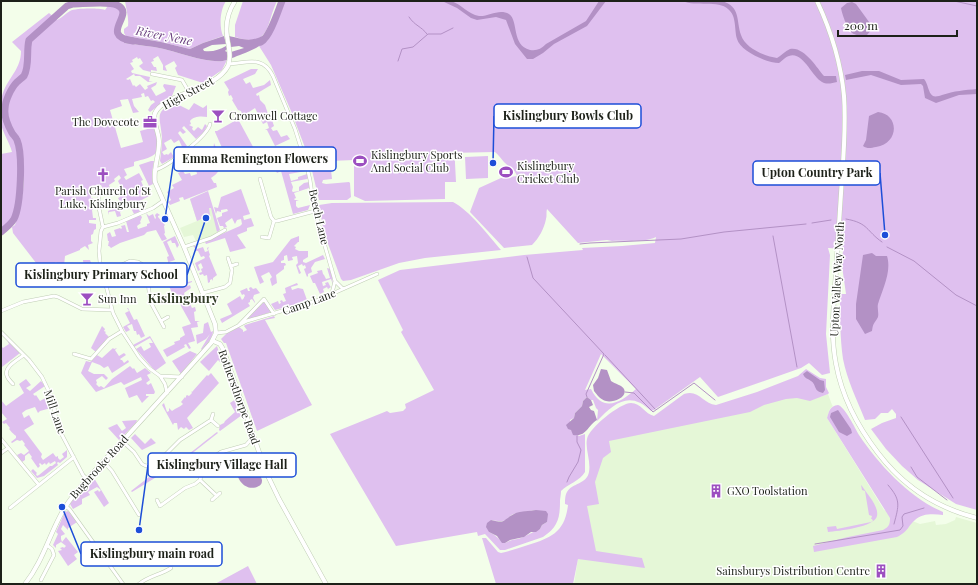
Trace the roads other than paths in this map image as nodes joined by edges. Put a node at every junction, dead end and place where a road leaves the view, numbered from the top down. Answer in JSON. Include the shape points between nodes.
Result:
{"nodes":[{"id":1,"x":235,"y":1,"type":"edge"},
{"id":2,"x":817,"y":1,"type":"edge"},
{"id":3,"x":229,"y":61,"type":"junction"},
{"id":4,"x":152,"y":74,"type":"dead end"},
{"id":5,"x":158,"y":75,"type":"junction"},
{"id":6,"x":157,"y":80,"type":"dead end"},
{"id":7,"x":189,"y":92,"type":"junction"},
{"id":8,"x":210,"y":124,"type":"dead end"},
{"id":9,"x":155,"y":170,"type":"junction"},
{"id":10,"x":260,"y":179,"type":"dead end"},
{"id":11,"x":267,"y":182,"type":"dead end"},
{"id":12,"x":262,"y":184,"type":"junction"},
{"id":13,"x":98,"y":189,"type":"dead end"},
{"id":14,"x":163,"y":201,"type":"junction"},
{"id":15,"x":315,"y":212,"type":"junction"},
{"id":16,"x":274,"y":221,"type":"junction"},
{"id":17,"x":103,"y":227,"type":"junction"},
{"id":18,"x":225,"y":230,"type":"dead end"},
{"id":19,"x":262,"y":237,"type":"dead end"},
{"id":20,"x":184,"y":247,"type":"junction"},
{"id":21,"x":228,"y":258,"type":"dead end"},
{"id":22,"x":237,"y":264,"type":"dead end"},
{"id":23,"x":231,"y":266,"type":"junction"},
{"id":24,"x":102,"y":272,"type":"junction"},
{"id":25,"x":377,"y":274,"type":"dead end"},
{"id":26,"x":335,"y":281,"type":"junction"},
{"id":27,"x":343,"y":289,"type":"junction"},
{"id":28,"x":332,"y":293,"type":"junction"},
{"id":29,"x":203,"y":294,"type":"junction"},
{"id":30,"x":1,"y":310,"type":"edge"},
{"id":31,"x":112,"y":310,"type":"junction"},
{"id":32,"x":274,"y":314,"type":"junction"},
{"id":33,"x":168,"y":317,"type":"dead end"},
{"id":34,"x":161,"y":320,"type":"junction"},
{"id":35,"x":238,"y":325,"type":"junction"},
{"id":36,"x":164,"y":327,"type":"dead end"},
{"id":37,"x":122,"y":331,"type":"junction"},
{"id":38,"x":1,"y":332,"type":"edge"},
{"id":39,"x":216,"y":333,"type":"junction"},
{"id":40,"x":213,"y":341,"type":"junction"},
{"id":41,"x":74,"y":354,"type":"dead end"},
{"id":42,"x":24,"y":355,"type":"junction"},
{"id":43,"x":160,"y":376,"type":"junction"},
{"id":44,"x":182,"y":377,"type":"junction"},
{"id":45,"x":13,"y":384,"type":"dead end"},
{"id":46,"x":167,"y":393,"type":"junction"},
{"id":47,"x":213,"y":414,"type":"dead end"},
{"id":48,"x":211,"y":420,"type":"junction"},
{"id":49,"x":218,"y":426,"type":"dead end"},
{"id":50,"x":254,"y":436,"type":"junction"},
{"id":51,"x":1,"y":439,"type":"edge"},
{"id":52,"x":122,"y":441,"type":"junction"},
{"id":53,"x":8,"y":448,"type":"junction"},
{"id":54,"x":1,"y":453,"type":"edge"},
{"id":55,"x":74,"y":457,"type":"junction"},
{"id":56,"x":104,"y":462,"type":"junction"},
{"id":57,"x":87,"y":479,"type":"junction"},
{"id":58,"x":200,"y":480,"type":"junction"},
{"id":59,"x":39,"y":485,"type":"junction"},
{"id":60,"x":220,"y":493,"type":"dead end"},
{"id":61,"x":217,"y":496,"type":"junction"},
{"id":62,"x":157,"y":500,"type":"dead end"},
{"id":63,"x":212,"y":500,"type":"dead end"},
{"id":64,"x":66,"y":506,"type":"junction"},
{"id":65,"x":10,"y":508,"type":"dead end"},
{"id":66,"x":139,"y":515,"type":"dead end"},
{"id":67,"x":977,"y":518,"type":"edge"},
{"id":68,"x":48,"y":546,"type":"junction"},
{"id":69,"x":171,"y":568,"type":"dead end"},
{"id":70,"x":41,"y":580,"type":"dead end"},
{"id":71,"x":25,"y":584,"type":"edge"},
{"id":72,"x":123,"y":584,"type":"edge"},
{"id":73,"x":139,"y":584,"type":"edge"},
{"id":74,"x":326,"y":584,"type":"edge"}],
"edges":[{"from":1,"to":3,"type":"street","via":[[228,14]]},
{"from":2,"to":67,"type":"street","name":"Upton Valley Way North","via":[[834,44],[841,73],[844,112],[832,319],[834,356],[842,388],[869,441],[903,480],[939,505],[959,514]]},
{"from":3,"to":7,"type":"street","name":"High Street","via":[[218,77]]},
{"from":3,"to":15,"type":"street","name":"Beech Lane","via":[[256,61],[271,71],[295,129],[307,167]]},
{"from":4,"to":5,"type":"street"},
{"from":5,"to":6,"type":"street"},
{"from":5,"to":7,"type":"street","via":[[182,80]]},
{"from":7,"to":9,"type":"street","name":"High Street","via":[[164,104],[155,114],[160,138]]},
{"from":8,"to":9,"type":"street","via":[[209,129],[200,138],[171,163]]},
{"from":9,"to":14,"type":"street","name":"High Street","via":[[155,182]]},
{"from":10,"to":12,"type":"street"},
{"from":11,"to":12,"type":"street"},
{"from":12,"to":16,"type":"street"},
{"from":13,"to":17,"type":"street"},
{"from":14,"to":17,"type":"street","via":[[144,212]]},
{"from":14,"to":20,"type":"street","name":"High Street"},
{"from":15,"to":16,"type":"street"},
{"from":15,"to":26,"type":"street","name":"Beech Lane"},
{"from":16,"to":19,"type":"street","via":[[269,238]]},
{"from":17,"to":24,"type":"street","via":[[99,250]]},
{"from":18,"to":20,"type":"street","via":[[211,238]]},
{"from":20,"to":29,"type":"street","name":"High Street"},
{"from":21,"to":23,"type":"street"},
{"from":22,"to":23,"type":"street"},
{"from":23,"to":29,"type":"street","via":[[232,276],[228,285]]},
{"from":24,"to":31,"type":"street"},
{"from":24,"to":34,"type":"street","via":[[130,260],[143,265],[147,274],[150,301]]},
{"from":25,"to":27,"type":"street","name":"Camp Lane"},
{"from":26,"to":27,"type":"street","name":"Camp Lane"},
{"from":26,"to":28,"type":"street"},
{"from":27,"to":28,"type":"street","name":"Camp Lane"},
{"from":28,"to":32,"type":"street","name":"Camp Lane"},
{"from":29,"to":39,"type":"street","name":"High Street"},
{"from":30,"to":31,"type":"street","via":[[23,302],[54,296],[82,309]]},
{"from":31,"to":37,"type":"street"},
{"from":32,"to":35,"type":"street","name":"Camp Lane"},
{"from":32,"to":35,"type":"street","via":[[264,299]]},
{"from":33,"to":34,"type":"street"},
{"from":34,"to":36,"type":"street"},
{"from":35,"to":39,"type":"street","name":"Camp Lane","via":[[226,332]]},
{"from":37,"to":41,"type":"street","via":[[109,339],[91,359]]},
{"from":37,"to":43,"type":"street","via":[[139,357]]},
{"from":38,"to":42,"type":"street","name":"Mill Lane"},
{"from":39,"to":40,"type":"street"},
{"from":40,"to":44,"type":"street","name":"Bugbrooke Road"},
{"from":40,"to":50,"type":"street","name":"Rothersthorpe Road","via":[[220,344],[223,349]]},
{"from":42,"to":45,"type":"street","via":[[11,364],[7,371],[6,376]]},
{"from":42,"to":55,"type":"street","name":"Mill Lane","via":[[39,371],[45,383],[53,400],[56,420]]},
{"from":43,"to":44,"type":"street"},
{"from":43,"to":46,"type":"street"},
{"from":44,"to":46,"type":"street","name":"Bugbrooke Road"},
{"from":46,"to":52,"type":"street","name":"Bugbrooke Road"},
{"from":47,"to":48,"type":"street"},
{"from":48,"to":49,"type":"street"},
{"from":48,"to":52,"type":"street","via":[[180,440],[151,465],[142,464]]},
{"from":50,"to":58,"type":"street","via":[[246,445],[221,452],[211,459],[203,468]]},
{"from":50,"to":74,"type":"street","name":"Rothersthorpe Road","via":[[266,472],[279,499]]},
{"from":51,"to":53,"type":"street"},
{"from":52,"to":56,"type":"street","name":"Bugbrooke Road"},
{"from":53,"to":54,"type":"street"},
{"from":53,"to":59,"type":"street"},
{"from":55,"to":57,"type":"street","name":"Mill Lane"},
{"from":55,"to":59,"type":"street"},
{"from":56,"to":57,"type":"street","name":"Bugbrooke Road"},
{"from":56,"to":66,"type":"street"},
{"from":57,"to":64,"type":"street","name":"Bugbrooke Road"},
{"from":58,"to":61,"type":"street"},
{"from":58,"to":62,"type":"street","via":[[160,506]]},
{"from":59,"to":65,"type":"street"},
{"from":60,"to":61,"type":"street"},
{"from":61,"to":63,"type":"street"},
{"from":64,"to":68,"type":"street","name":"Bugbrooke Road","via":[[58,518]]},
{"from":64,"to":72,"type":"street"},
{"from":68,"to":70,"type":"street","name":"Bugbrooke Road","via":[[54,555]]},
{"from":68,"to":71,"type":"street","name":"Bugbrooke Road","via":[[34,573]]},
{"from":69,"to":73,"type":"street"}]}
